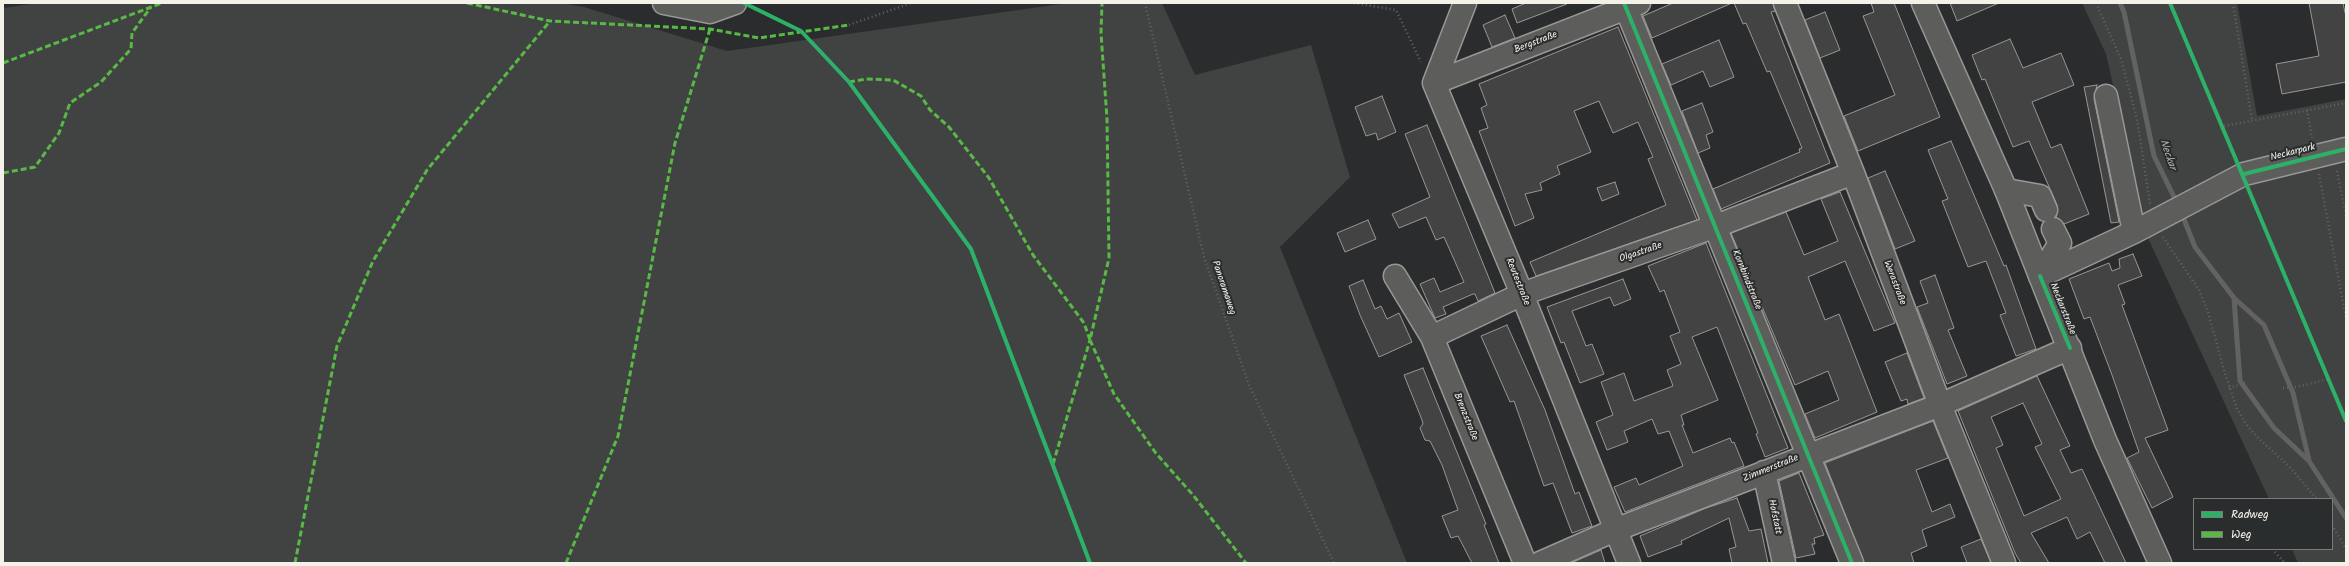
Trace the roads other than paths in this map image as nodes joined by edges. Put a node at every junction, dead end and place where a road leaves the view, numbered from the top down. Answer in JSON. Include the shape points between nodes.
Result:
{"nodes":[{"id":1,"x":664,"y":3,"type":"edge"},
{"id":2,"x":735,"y":3,"type":"edge"},
{"id":3,"x":1465,"y":3,"type":"edge"},
{"id":4,"x":1785,"y":3,"type":"edge"},
{"id":5,"x":1923,"y":3,"type":"edge"},
{"id":6,"x":1629,"y":5,"type":"edge"},
{"id":7,"x":1434,"y":83,"type":"junction"},
{"id":8,"x":2106,"y":96,"type":"dead end"},
{"id":9,"x":2332,"y":152,"type":"edge"},
{"id":10,"x":1853,"y":172,"type":"junction"},
{"id":11,"x":2006,"y":190,"type":"junction"},
{"id":12,"x":1716,"y":226,"type":"junction"},
{"id":13,"x":2134,"y":232,"type":"junction"},
{"id":14,"x":1395,"y":276,"type":"dead end"},
{"id":15,"x":2040,"y":276,"type":"junction"},
{"id":16,"x":1522,"y":294,"type":"junction"},
{"id":17,"x":1432,"y":337,"type":"junction"},
{"id":18,"x":2070,"y":348,"type":"junction"},
{"id":19,"x":1940,"y":405,"type":"junction"},
{"id":20,"x":1807,"y":454,"type":"junction"},
{"id":21,"x":1764,"y":472,"type":"junction"},
{"id":22,"x":1615,"y":530,"type":"junction"},
{"id":23,"x":1525,"y":563,"type":"edge"},
{"id":24,"x":1540,"y":563,"type":"edge"},
{"id":25,"x":1629,"y":563,"type":"edge"},
{"id":26,"x":1784,"y":563,"type":"edge"},
{"id":27,"x":1852,"y":563,"type":"edge"},
{"id":28,"x":2004,"y":563,"type":"edge"},
{"id":29,"x":2160,"y":563,"type":"edge"}],
"edges":[{"from":1,"to":2,"type":"street","via":[[710,12]]},
{"from":3,"to":7,"type":"street"},
{"from":4,"to":10,"type":"street","name":"Werastraße"},
{"from":5,"to":11,"type":"street","name":"Neckarstraße"},
{"from":6,"to":7,"type":"street","name":"Bergstraße"},
{"from":6,"to":12,"type":"street","name":"Kornbindstraße"},
{"from":7,"to":16,"type":"street","name":"Reutestraße"},
{"from":8,"to":13,"type":"street"},
{"from":9,"to":13,"type":"street","name":"Neckarpark","via":[[2244,174]]},
{"from":10,"to":12,"type":"street","name":"Olgastraße"},
{"from":10,"to":19,"type":"street","name":"Werastraße"},
{"from":11,"to":15,"type":"street","name":"Neckarstraße"},
{"from":11,"to":15,"type":"street","via":[[2040,196],[2060,243]]},
{"from":12,"to":16,"type":"street","name":"Olgastraße"},
{"from":12,"to":20,"type":"street","name":"Kornbindstraße"},
{"from":13,"to":15,"type":"street","name":"Neckarpark"},
{"from":14,"to":17,"type":"street","name":"Brenzstraße"},
{"from":15,"to":18,"type":"street","name":"Neckarstraße"},
{"from":16,"to":17,"type":"street","name":"Olgastraße"},
{"from":16,"to":22,"type":"street","name":"Reutestraße"},
{"from":17,"to":23,"type":"street","name":"Brenzstraße"},
{"from":18,"to":19,"type":"street","name":"Zimmerstraße"},
{"from":18,"to":29,"type":"street","name":"Neckarstraße","via":[[2105,440]]},
{"from":19,"to":20,"type":"street","name":"Zimmerstraße"},
{"from":19,"to":28,"type":"street","name":"Werastraße"},
{"from":20,"to":21,"type":"street","name":"Zimmerstraße"},
{"from":20,"to":27,"type":"street","name":"Kornbindstraße"},
{"from":21,"to":22,"type":"street","name":"Zimmerstraße"},
{"from":21,"to":26,"type":"street","name":"Hofstatt"},
{"from":22,"to":24,"type":"street","name":"Zimmerstraße"},
{"from":22,"to":25,"type":"street","name":"Reutestraße"}]}
